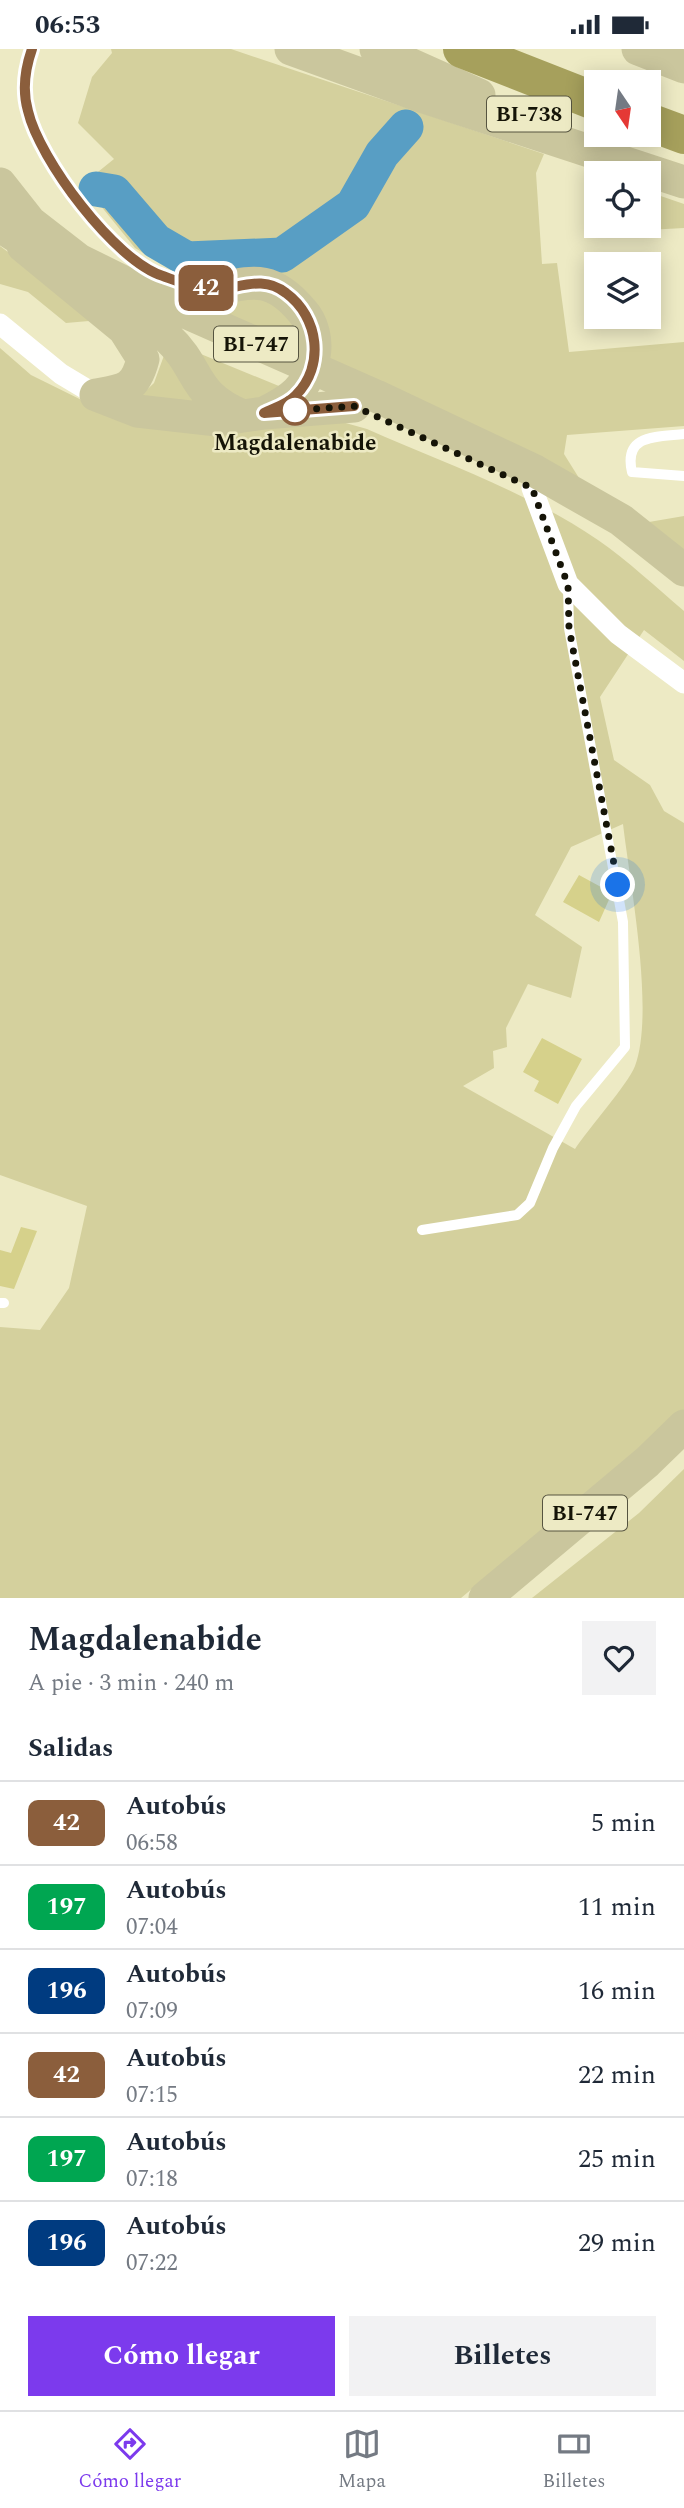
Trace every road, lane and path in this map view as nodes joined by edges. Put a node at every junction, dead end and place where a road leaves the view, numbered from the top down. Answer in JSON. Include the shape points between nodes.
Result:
{"nodes":[{"id":1,"x":32,"y":49,"type":"edge"},
{"id":2,"x":291,"y":49,"type":"edge"},
{"id":3,"x":376,"y":49,"type":"edge"},
{"id":4,"x":462,"y":49,"type":"edge"},
{"id":5,"x":533,"y":49,"type":"edge"},
{"id":6,"x":638,"y":49,"type":"edge"},
{"id":7,"x":684,"y":67,"type":"edge"},
{"id":8,"x":588,"y":70,"type":"edge"},
{"id":9,"x":584,"y":97,"type":"edge"},
{"id":10,"x":662,"y":99,"type":"edge"},
{"id":11,"x":684,"y":108,"type":"edge"},
{"id":12,"x":662,"y":127,"type":"edge"},
{"id":13,"x":684,"y":135,"type":"edge"},
{"id":14,"x":684,"y":174,"type":"edge"},
{"id":15,"x":684,"y":182,"type":"edge"},
{"id":16,"x":0,"y":184,"type":"edge"},
{"id":17,"x":0,"y":226,"type":"edge"},
{"id":18,"x":113,"y":277,"type":"junction"},
{"id":19,"x":65,"y":280,"type":"junction"},
{"id":20,"x":213,"y":290,"type":"junction"},
{"id":21,"x":0,"y":324,"type":"edge"},
{"id":22,"x":309,"y":377,"type":"junction"},
{"id":23,"x":96,"y":395,"type":"junction"},
{"id":24,"x":354,"y":406,"type":"junction"},
{"id":25,"x":253,"y":414,"type":"junction"},
{"id":26,"x":684,"y":434,"type":"edge"},
{"id":27,"x":684,"y":476,"type":"edge"},
{"id":28,"x":532,"y":488,"type":"junction"},
{"id":29,"x":684,"y":570,"type":"edge"},
{"id":30,"x":568,"y":585,"type":"junction"},
{"id":31,"x":684,"y":593,"type":"edge"},
{"id":32,"x":684,"y":683,"type":"edge"},
{"id":33,"x":422,"y":1230,"type":"dead end"},
{"id":34,"x":684,"y":1426,"type":"edge"},
{"id":35,"x":684,"y":1447,"type":"edge"},
{"id":36,"x":485,"y":1598,"type":"edge"},
{"id":37,"x":510,"y":1598,"type":"edge"}],
"edges":[{"from":1,"to":20,"type":"lane","via":[[25,70],[28,111],[49,159],[87,210],[128,257],[159,275]]},
{"from":2,"to":15,"type":"main road"},
{"from":3,"to":14,"type":"main road","number":"BI-738","via":[[474,93]]},
{"from":4,"to":9,"type":"highway"},
{"from":5,"to":8,"type":"highway"},
{"from":6,"to":7,"type":"main road"},
{"from":10,"to":11,"type":"highway"},
{"from":12,"to":13,"type":"highway"},
{"from":16,"to":18,"type":"main road","number":"BI-747","via":[[30,222],[79,260]]},
{"from":17,"to":19,"type":"main road"},
{"from":17,"to":22,"type":"main road","number":"BI-747","via":[[123,302]]},
{"from":18,"to":20,"type":"main road","via":[[182,293]]},
{"from":18,"to":22,"type":"main road","number":"BI-747"},
{"from":19,"to":23,"type":"main road","via":[[124,328],[143,359],[139,376],[126,389]]},
{"from":19,"to":25,"type":"main road","via":[[168,338],[204,392],[223,408]]},
{"from":20,"to":22,"type":"main road","via":[[240,283],[268,284],[286,292],[313,330],[316,349]]},
{"from":21,"to":23,"type":"street","via":[[61,374]]},
{"from":22,"to":24,"type":"main road","number":"BI-747"},
{"from":22,"to":25,"type":"main road","via":[[294,397]]},
{"from":22,"to":29,"type":"main road","number":"BI-747","via":[[388,401],[594,502]]},
{"from":23,"to":25,"type":"main road","via":[[137,411],[217,420]]},
{"from":24,"to":25,"type":"main road"},
{"from":24,"to":28,"type":"main road","number":"BI-747"},
{"from":26,"to":27,"type":"lane","via":[[644,439],[636,444],[630,462],[632,472]]},
{"from":28,"to":30,"type":"street"},
{"from":28,"to":31,"type":"main road","number":"BI-747","via":[[615,536]]},
{"from":30,"to":32,"type":"street","via":[[618,634]]},
{"from":30,"to":33,"type":"lane","via":[[569,628],[623,922],[625,1047],[576,1106],[524,1209],[517,1215]]},
{"from":34,"to":36,"type":"main road","number":"BI-747"},
{"from":35,"to":37,"type":"main road","number":"BI-747"}]}
